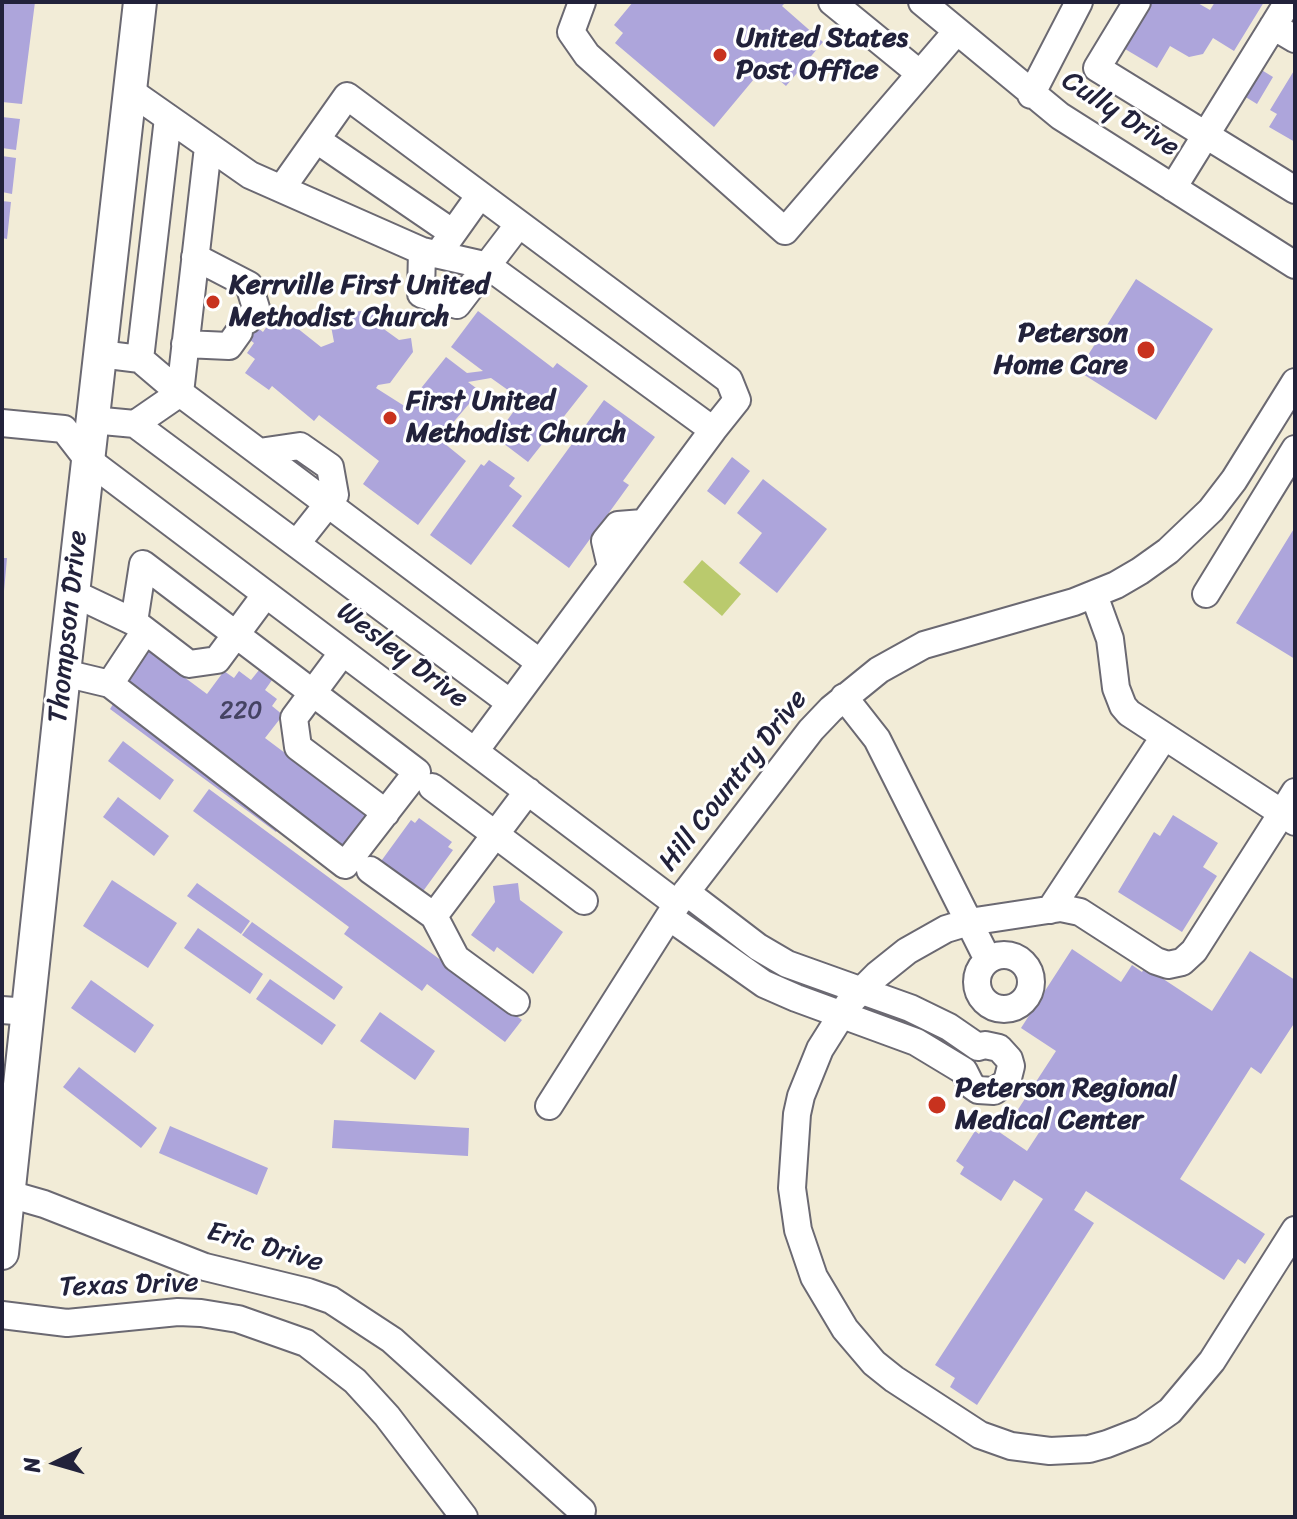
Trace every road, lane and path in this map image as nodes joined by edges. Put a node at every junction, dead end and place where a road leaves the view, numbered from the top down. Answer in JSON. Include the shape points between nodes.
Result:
{"nodes":[{"id":1,"x":140,"y":2,"type":"edge"},
{"id":2,"x":582,"y":2,"type":"edge"},
{"id":3,"x":832,"y":2,"type":"edge"},
{"id":4,"x":922,"y":2,"type":"edge"},
{"id":5,"x":1077,"y":2,"type":"edge"},
{"id":6,"x":1137,"y":2,"type":"edge"},
{"id":7,"x":1288,"y":2,"type":"edge"},
{"id":8,"x":852,"y":10,"type":"edge"},
{"id":9,"x":957,"y":31,"type":"junction"},
{"id":10,"x":1284,"y":33,"type":"edge"},
{"id":11,"x":919,"y":73,"type":"junction"},
{"id":12,"x":130,"y":91,"type":"junction"},
{"id":13,"x":1031,"y":95,"type":"junction"},
{"id":14,"x":168,"y":118,"type":"junction"},
{"id":15,"x":1206,"y":135,"type":"junction"},
{"id":16,"x":317,"y":140,"type":"junction"},
{"id":17,"x":208,"y":147,"type":"junction"},
{"id":18,"x":282,"y":188,"type":"junction"},
{"id":19,"x":1173,"y":188,"type":"junction"},
{"id":20,"x":1295,"y":190,"type":"edge"},
{"id":21,"x":480,"y":195,"type":"junction"},
{"id":22,"x":519,"y":224,"type":"junction"},
{"id":23,"x":453,"y":233,"type":"junction"},
{"id":24,"x":429,"y":253,"type":"junction"},
{"id":25,"x":195,"y":257,"type":"junction"},
{"id":26,"x":1295,"y":265,"type":"edge"},
{"id":27,"x":488,"y":266,"type":"junction"},
{"id":28,"x":185,"y":344,"type":"junction"},
{"id":29,"x":100,"y":354,"type":"junction"},
{"id":30,"x":140,"y":359,"type":"junction"},
{"id":31,"x":1295,"y":382,"type":"edge"},
{"id":32,"x":180,"y":393,"type":"junction"},
{"id":33,"x":92,"y":420,"type":"junction"},
{"id":34,"x":2,"y":423,"type":"edge"},
{"id":35,"x":135,"y":424,"type":"junction"},
{"id":36,"x":713,"y":430,"type":"junction"},
{"id":37,"x":1295,"y":449,"type":"edge"},
{"id":38,"x":88,"y":460,"type":"junction"},
{"id":39,"x":328,"y":504,"type":"junction"},
{"id":40,"x":297,"y":543,"type":"junction"},
{"id":41,"x":73,"y":593,"type":"junction"},
{"id":42,"x":266,"y":594,"type":"junction"},
{"id":43,"x":1206,"y":594,"type":"dead end"},
{"id":44,"x":1094,"y":595,"type":"junction"},
{"id":45,"x":140,"y":626,"type":"junction"},
{"id":46,"x":236,"y":634,"type":"junction"},
{"id":47,"x":343,"y":652,"type":"junction"},
{"id":48,"x":539,"y":662,"type":"junction"},
{"id":49,"x":64,"y":673,"type":"junction"},
{"id":50,"x":110,"y":684,"type":"junction"},
{"id":51,"x":313,"y":693,"type":"junction"},
{"id":52,"x":844,"y":697,"type":"junction"},
{"id":53,"x":509,"y":702,"type":"junction"},
{"id":54,"x":1164,"y":737,"type":"junction"},
{"id":55,"x":475,"y":751,"type":"junction"},
{"id":56,"x":432,"y":787,"type":"dead end"},
{"id":57,"x":528,"y":791,"type":"junction"},
{"id":58,"x":1291,"y":809,"type":"edge"},
{"id":59,"x":386,"y":813,"type":"junction"},
{"id":60,"x":496,"y":834,"type":"junction"},
{"id":61,"x":370,"y":870,"type":"dead end"},
{"id":62,"x":584,"y":901,"type":"dead end"},
{"id":63,"x":677,"y":904,"type":"junction"},
{"id":64,"x":1050,"y":910,"type":"junction"},
{"id":65,"x":434,"y":916,"type":"junction"},
{"id":66,"x":969,"y":922,"type":"junction"},
{"id":67,"x":988,"y":960,"type":"junction"},
{"id":68,"x":859,"y":992,"type":"junction"},
{"id":69,"x":516,"y":1002,"type":"dead end"},
{"id":70,"x":1004,"y":1010,"type":"junction"},
{"id":71,"x":16,"y":1011,"type":"edge"},
{"id":72,"x":840,"y":1014,"type":"junction"},
{"id":73,"x":993,"y":1045,"type":"junction"},
{"id":74,"x":549,"y":1106,"type":"dead end"},
{"id":75,"x":6,"y":1205,"type":"edge"},
{"id":76,"x":1295,"y":1230,"type":"edge"},
{"id":77,"x":2,"y":1253,"type":"edge"},
{"id":78,"x":2,"y":1315,"type":"edge"},
{"id":79,"x":582,"y":1511,"type":"dead end"},
{"id":80,"x":452,"y":1512,"type":"edge"}],
"edges":[{"from":1,"to":12,"type":"main road","name":"Thompson Drive"},
{"from":2,"to":11,"type":"street","via":[[571,32],[587,55],[785,231]]},
{"from":3,"to":8,"type":"street"},
{"from":4,"to":9,"type":"street","name":"Cully Drive"},
{"from":5,"to":13,"type":"street"},
{"from":6,"to":15,"type":"street","via":[[1097,68]]},
{"from":7,"to":10,"type":"street"},
{"from":8,"to":11,"type":"street"},
{"from":9,"to":11,"type":"street"},
{"from":9,"to":13,"type":"street","name":"Cully Drive"},
{"from":10,"to":15,"type":"street"},
{"from":12,"to":14,"type":"street"},
{"from":12,"to":29,"type":"main road","name":"Thompson Drive"},
{"from":13,"to":19,"type":"street","name":"Cully Drive"},
{"from":14,"to":17,"type":"street"},
{"from":14,"to":30,"type":"street"},
{"from":15,"to":19,"type":"street"},
{"from":15,"to":20,"type":"street"},
{"from":16,"to":18,"type":"street"},
{"from":16,"to":21,"type":"street","via":[[347,96]]},
{"from":16,"to":23,"type":"street"},
{"from":17,"to":18,"type":"street","via":[[250,175]]},
{"from":17,"to":25,"type":"street"},
{"from":18,"to":24,"type":"street"},
{"from":19,"to":26,"type":"street","name":"Cully Drive"},
{"from":21,"to":22,"type":"street"},
{"from":21,"to":23,"type":"street"},
{"from":22,"to":27,"type":"street"},
{"from":22,"to":36,"type":"street","via":[[729,380],[737,400]]},
{"from":23,"to":24,"type":"street"},
{"from":24,"to":27,"type":"street"},
{"from":24,"to":27,"type":"street","via":[[421,294],[457,305]]},
{"from":25,"to":28,"type":"street"},
{"from":25,"to":28,"type":"street","via":[[249,285],[256,308],[229,346]]},
{"from":27,"to":36,"type":"street"},
{"from":28,"to":32,"type":"street"},
{"from":29,"to":30,"type":"street"},
{"from":29,"to":33,"type":"main road","name":"Thompson Drive"},
{"from":30,"to":32,"type":"street"},
{"from":31,"to":44,"type":"street","name":"Hill Country Drive","via":[[1234,480],[1190,531],[1140,571]]},
{"from":32,"to":35,"type":"street"},
{"from":32,"to":39,"type":"street","via":[[259,452],[300,446],[330,467],[335,495]]},
{"from":33,"to":35,"type":"street"},
{"from":33,"to":38,"type":"main road","name":"Thompson Drive"},
{"from":34,"to":38,"type":"street","name":"Wesley Drive","via":[[64,429]]},
{"from":35,"to":40,"type":"street"},
{"from":36,"to":48,"type":"street","via":[[643,523],[618,525],[605,541],[611,567]]},
{"from":37,"to":43,"type":"street"},
{"from":38,"to":41,"type":"main road","name":"Thompson Drive"},
{"from":38,"to":42,"type":"street","name":"Wesley Drive"},
{"from":39,"to":40,"type":"street"},
{"from":39,"to":48,"type":"street"},
{"from":40,"to":53,"type":"street"},
{"from":41,"to":45,"type":"street"},
{"from":41,"to":49,"type":"main road","name":"Thompson Drive"},
{"from":42,"to":46,"type":"street"},
{"from":42,"to":47,"type":"street","name":"Wesley Drive"},
{"from":44,"to":52,"type":"street","name":"Hill Country Drive","via":[[924,645]]},
{"from":44,"to":54,"type":"street","via":[[1110,639],[1119,698],[1129,713]]},
{"from":45,"to":46,"type":"street","via":[[189,664],[217,660]]},
{"from":45,"to":46,"type":"street","via":[[143,564]]},
{"from":45,"to":50,"type":"street"},
{"from":46,"to":51,"type":"street"},
{"from":47,"to":51,"type":"street"},
{"from":47,"to":55,"type":"street","name":"Wesley Drive"},
{"from":48,"to":53,"type":"street"},
{"from":49,"to":50,"type":"street"},
{"from":49,"to":71,"type":"main road","name":"Thompson Drive"},
{"from":50,"to":59,"type":"street","via":[[345,865]]},
{"from":51,"to":59,"type":"street","via":[[294,718],[298,747]]},
{"from":51,"to":59,"type":"street","via":[[417,772]]},
{"from":52,"to":63,"type":"street","name":"Hill Country Drive","via":[[811,730]]},
{"from":52,"to":66,"type":"street","via":[[877,739]]},
{"from":53,"to":55,"type":"street"},
{"from":54,"to":58,"type":"street"},
{"from":54,"to":64,"type":"street"},
{"from":55,"to":57,"type":"street","name":"Wesley Drive"},
{"from":56,"to":60,"type":"street"},
{"from":57,"to":60,"type":"street"},
{"from":57,"to":63,"type":"street","name":"Wesley Drive"},
{"from":58,"to":64,"type":"street","via":[[1182,962],[1156,961],[1080,912]]},
{"from":60,"to":62,"type":"street"},
{"from":60,"to":65,"type":"street"},
{"from":61,"to":65,"type":"street"},
{"from":63,"to":68,"type":"street","via":[[773,957]]},
{"from":63,"to":72,"type":"street","via":[[764,984]]},
{"from":63,"to":74,"type":"street","name":"Hill Country Drive"},
{"from":64,"to":66,"type":"street"},
{"from":65,"to":69,"type":"street","via":[[456,958]]},
{"from":66,"to":67,"type":"street"},
{"from":66,"to":68,"type":"street","via":[[907,951]]},
{"from":67,"to":70,"type":"street","via":[[977,987],[987,1003]]},
{"from":67,"to":70,"type":"street","via":[[1000,955],[1016,958],[1031,978],[1021,1003]]},
{"from":68,"to":72,"type":"street"},
{"from":68,"to":73,"type":"street","via":[[928,1016],[978,1047]]},
{"from":70,"to":73,"type":"street"},
{"from":71,"to":75,"type":"main road","name":"Thompson Drive"},
{"from":72,"to":73,"type":"street","via":[[916,1042],[964,1071],[971,1085],[986,1092],[1001,1088],[1010,1074],[1009,1059]]},
{"from":72,"to":76,"type":"street","via":[[815,1061],[797,1114],[792,1188],[807,1258],[839,1319],[874,1363],[992,1441],[1050,1451],[1089,1449],[1126,1438],[1158,1420],[1205,1370]]},
{"from":75,"to":77,"type":"main road","name":"Thompson Drive"},
{"from":75,"to":79,"type":"street","name":"Eric Drive","via":[[44,1204],[205,1267],[331,1300],[392,1340]]},
{"from":78,"to":80,"type":"street","name":"Texas Drive","via":[[67,1323],[201,1313],[238,1319],[306,1343],[355,1381],[387,1416]]}]}
